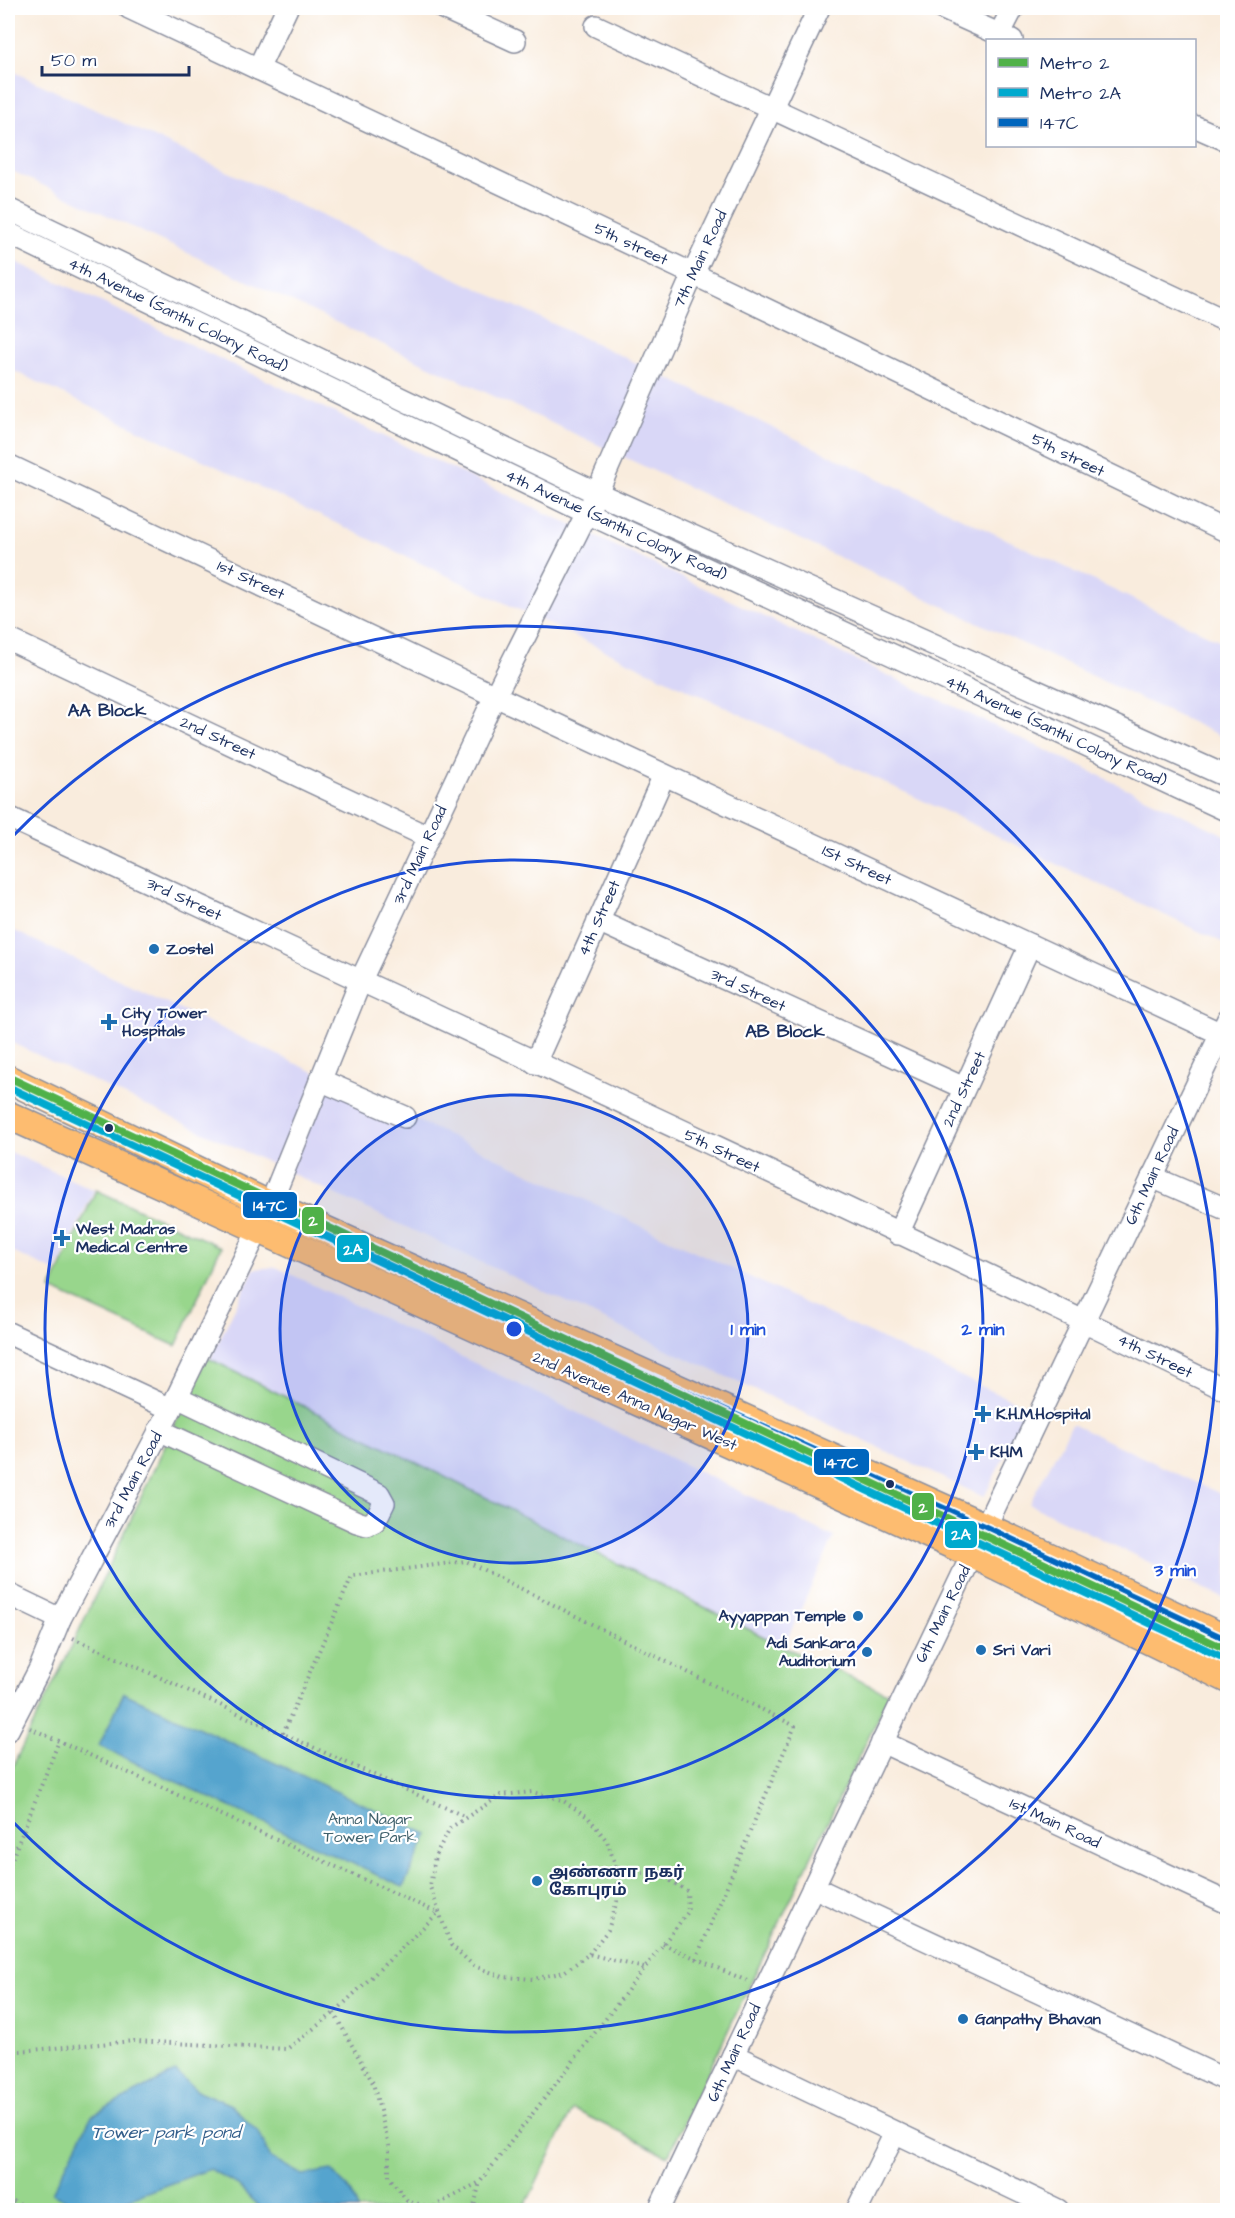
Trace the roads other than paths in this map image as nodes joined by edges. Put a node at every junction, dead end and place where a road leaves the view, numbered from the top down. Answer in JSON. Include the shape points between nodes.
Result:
{"nodes":[{"id":1,"x":129,"y":8,"type":"edge"},
{"id":2,"x":287,"y":8,"type":"edge"},
{"id":3,"x":443,"y":8,"type":"edge"},
{"id":4,"x":819,"y":8,"type":"edge"},
{"id":5,"x":941,"y":8,"type":"edge"},
{"id":6,"x":1012,"y":8,"type":"edge"},
{"id":7,"x":596,"y":26,"type":"dead end"},
{"id":8,"x":1005,"y":38,"type":"edge"},
{"id":9,"x":515,"y":41,"type":"dead end"},
{"id":10,"x":258,"y":69,"type":"junction"},
{"id":11,"x":770,"y":108,"type":"junction"},
{"id":12,"x":1196,"y":127,"type":"edge"},
{"id":13,"x":1227,"y":141,"type":"edge"},
{"id":14,"x":8,"y":210,"type":"edge"},
{"id":15,"x":8,"y":233,"type":"edge"},
{"id":16,"x":693,"y":274,"type":"junction"},
{"id":17,"x":1227,"y":322,"type":"edge"},
{"id":18,"x":8,"y":465,"type":"edge"},
{"id":19,"x":597,"y":493,"type":"junction"},
{"id":20,"x":587,"y":513,"type":"junction"},
{"id":21,"x":1227,"y":532,"type":"edge"},
{"id":22,"x":8,"y":639,"type":"edge"},
{"id":23,"x":495,"y":696,"type":"junction"},
{"id":24,"x":664,"y":774,"type":"junction"},
{"id":25,"x":1227,"y":777,"type":"edge"},
{"id":26,"x":1227,"y":811,"type":"edge"},
{"id":27,"x":8,"y":817,"type":"edge"},
{"id":28,"x":428,"y":837,"type":"junction"},
{"id":29,"x":598,"y":921,"type":"junction"},
{"id":30,"x":1030,"y":945,"type":"junction"},
{"id":31,"x":361,"y":980,"type":"junction"},
{"id":32,"x":1225,"y":1030,"type":"edge"},
{"id":33,"x":535,"y":1063,"type":"junction"},
{"id":34,"x":8,"y":1079,"type":"edge"},
{"id":35,"x":321,"y":1080,"type":"junction"},
{"id":36,"x":964,"y":1089,"type":"junction"},
{"id":37,"x":8,"y":1115,"type":"edge"},
{"id":38,"x":405,"y":1117,"type":"dead end"},
{"id":39,"x":1152,"y":1177,"type":"junction"},
{"id":40,"x":270,"y":1205,"type":"junction"},
{"id":41,"x":1227,"y":1210,"type":"edge"},
{"id":42,"x":258,"y":1230,"type":"junction"},
{"id":43,"x":898,"y":1234,"type":"junction"},
{"id":44,"x":1083,"y":1321,"type":"junction"},
{"id":45,"x":8,"y":1333,"type":"edge"},
{"id":46,"x":1227,"y":1391,"type":"edge"},
{"id":47,"x":174,"y":1403,"type":"junction"},
{"id":48,"x":159,"y":1430,"type":"junction"},
{"id":49,"x":986,"y":1527,"type":"junction"},
{"id":50,"x":972,"y":1554,"type":"junction"},
{"id":51,"x":8,"y":1594,"type":"edge"},
{"id":52,"x":58,"y":1624,"type":"junction"},
{"id":53,"x":1227,"y":1640,"type":"edge"},
{"id":54,"x":1227,"y":1679,"type":"edge"},
{"id":55,"x":9,"y":1723,"type":"edge"},
{"id":56,"x":882,"y":1742,"type":"junction"},
{"id":57,"x":813,"y":1887,"type":"junction"},
{"id":58,"x":1227,"y":1903,"type":"edge"},
{"id":59,"x":733,"y":2055,"type":"junction"},
{"id":60,"x":1227,"y":2081,"type":"edge"},
{"id":61,"x":895,"y":2133,"type":"junction"},
{"id":62,"x":659,"y":2211,"type":"edge"},
{"id":63,"x":857,"y":2211,"type":"edge"},
{"id":64,"x":1058,"y":2211,"type":"edge"}],
"edges":[{"from":1,"to":10,"type":"street","name":"5th street"},
{"from":2,"to":10,"type":"street"},
{"from":3,"to":9,"type":"street"},
{"from":4,"to":11,"type":"street","name":"7th Main Road"},
{"from":5,"to":8,"type":"street"},
{"from":6,"to":8,"type":"street"},
{"from":7,"to":11,"type":"street"},
{"from":10,"to":16,"type":"street","name":"5th street"},
{"from":11,"to":16,"type":"street","name":"7th Main Road"},
{"from":11,"to":17,"type":"street"},
{"from":12,"to":13,"type":"street"},
{"from":14,"to":19,"type":"street","name":"4th Avenue (Santhi Colony Road)"},
{"from":15,"to":20,"type":"street","name":"4th Avenue (Santhi Colony Road)"},
{"from":16,"to":19,"type":"street","name":"7th Main Road"},
{"from":16,"to":21,"type":"street","name":"5th street"},
{"from":18,"to":23,"type":"street","name":"1st Street"},
{"from":19,"to":20,"type":"street","name":"7th Main Road"},
{"from":19,"to":25,"type":"street","name":"4th Avenue (Santhi Colony Road)"},
{"from":20,"to":23,"type":"street","name":"3rd Main Road"},
{"from":20,"to":26,"type":"street","name":"4th Avenue (Santhi Colony Road)"},
{"from":22,"to":28,"type":"street","name":"2nd Street"},
{"from":23,"to":24,"type":"street","name":"1St Street"},
{"from":23,"to":28,"type":"street","name":"3rd Main Road"},
{"from":24,"to":29,"type":"street","name":"4th Street"},
{"from":24,"to":30,"type":"street","name":"1St Street"},
{"from":27,"to":31,"type":"street","name":"3rd Street"},
{"from":28,"to":31,"type":"street","name":"3rd Main Road"},
{"from":29,"to":33,"type":"street","name":"4th Street"},
{"from":29,"to":36,"type":"street","name":"3rd Street"},
{"from":30,"to":32,"type":"street","name":"1St Street"},
{"from":30,"to":36,"type":"street","name":"2nd Street"},
{"from":31,"to":33,"type":"street","name":"5th Street"},
{"from":31,"to":35,"type":"street","name":"3rd Main Road"},
{"from":32,"to":39,"type":"street","name":"6th Main Road"},
{"from":33,"to":43,"type":"street","name":"5th Street"},
{"from":34,"to":40,"type":"main road","name":"2nd Avenue, Anna Nagar West"},
{"from":35,"to":38,"type":"street"},
{"from":35,"to":40,"type":"street","name":"3rd Main Road"},
{"from":36,"to":43,"type":"street","name":"2nd Street"},
{"from":37,"to":42,"type":"main road","name":"2nd Avenue, Anna Nagar West"},
{"from":39,"to":41,"type":"street"},
{"from":39,"to":44,"type":"street","name":"6th Main Road"},
{"from":40,"to":49,"type":"main road","name":"2nd Avenue, Anna Nagar West"},
{"from":42,"to":47,"type":"street","name":"3rd Main Road"},
{"from":42,"to":50,"type":"main road","name":"2nd Avenue, Anna Nagar West"},
{"from":43,"to":44,"type":"street","name":"5th Street"},
{"from":44,"to":46,"type":"street","name":"4th Street"},
{"from":44,"to":49,"type":"street","name":"6th Main Road"},
{"from":45,"to":47,"type":"street"},
{"from":47,"to":48,"type":"street","name":"3rd Main Road"},
{"from":47,"to":48,"type":"street","via":[[379,1494],[384,1503],[375,1521],[367,1525],[357,1522]]},
{"from":48,"to":52,"type":"street","name":"3rd Main Road"},
{"from":49,"to":50,"type":"street","name":"6th Main Road"},
{"from":49,"to":53,"type":"main road","name":"2nd Avenue, Anna Nagar West"},
{"from":50,"to":54,"type":"main road","name":"2nd Avenue, Anna Nagar West"},
{"from":50,"to":56,"type":"street","name":"6th Main Road"},
{"from":51,"to":52,"type":"street"},
{"from":52,"to":55,"type":"street","name":"3rd Main Road"},
{"from":56,"to":57,"type":"street","name":"6th Main Road"},
{"from":56,"to":58,"type":"street","name":"1st Main Road"},
{"from":57,"to":59,"type":"street","name":"6th Main Road"},
{"from":57,"to":60,"type":"street"},
{"from":59,"to":61,"type":"street"},
{"from":59,"to":62,"type":"street","name":"6th Main Road"},
{"from":61,"to":63,"type":"street"},
{"from":61,"to":64,"type":"street"}]}
